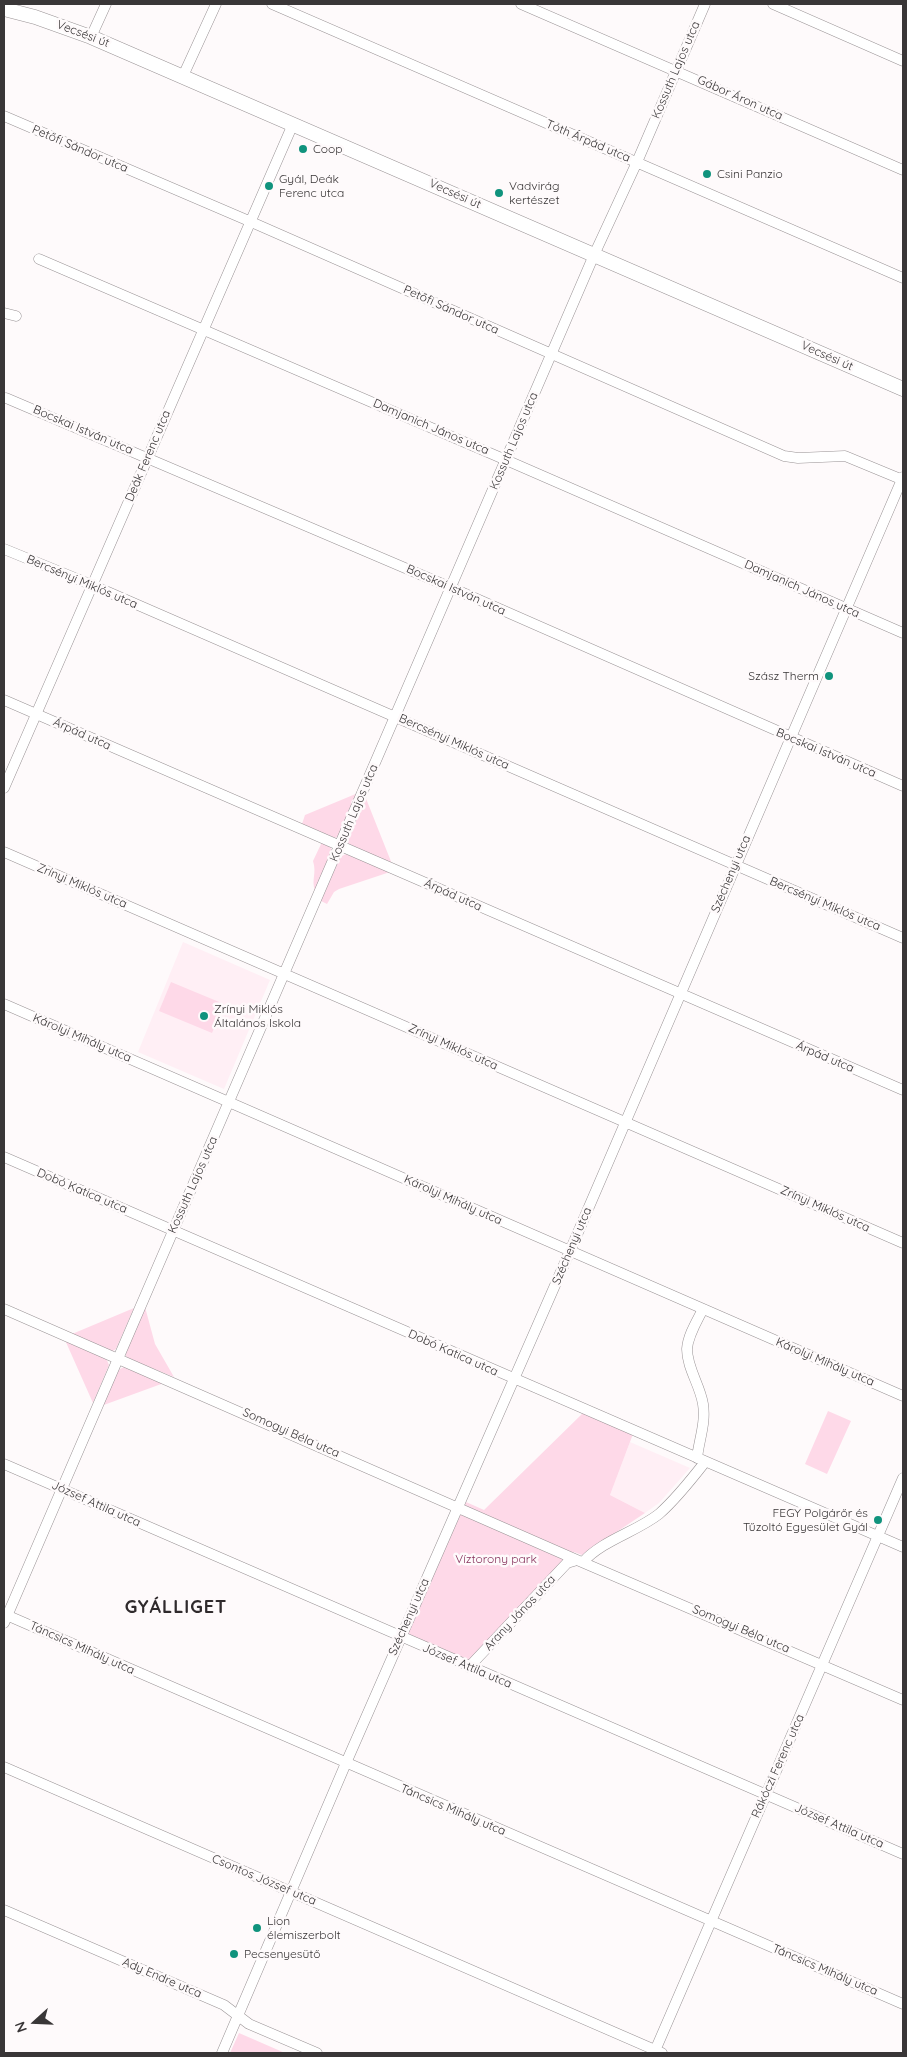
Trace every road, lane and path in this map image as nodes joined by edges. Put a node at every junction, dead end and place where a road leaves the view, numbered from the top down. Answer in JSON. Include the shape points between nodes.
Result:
{"nodes":[{"id":1,"x":106,"y":4,"type":"edge"},
{"id":2,"x":216,"y":4,"type":"edge"},
{"id":3,"x":272,"y":4,"type":"edge"},
{"id":4,"x":521,"y":4,"type":"edge"},
{"id":5,"x":705,"y":4,"type":"edge"},
{"id":6,"x":772,"y":4,"type":"edge"},
{"id":7,"x":4,"y":9,"type":"edge"},
{"id":8,"x":91,"y":37,"type":"junction"},
{"id":9,"x":903,"y":61,"type":"edge"},
{"id":10,"x":676,"y":70,"type":"junction"},
{"id":11,"x":183,"y":76,"type":"junction"},
{"id":12,"x":4,"y":116,"type":"edge"},
{"id":13,"x":293,"y":124,"type":"junction"},
{"id":14,"x":637,"y":162,"type":"junction"},
{"id":15,"x":903,"y":170,"type":"edge"},
{"id":16,"x":249,"y":221,"type":"junction"},
{"id":17,"x":594,"y":255,"type":"junction"},
{"id":18,"x":39,"y":260,"type":"dead end"},
{"id":19,"x":903,"y":278,"type":"edge"},
{"id":20,"x":4,"y":313,"type":"edge"},
{"id":21,"x":16,"y":316,"type":"dead end"},
{"id":22,"x":203,"y":329,"type":"junction"},
{"id":23,"x":552,"y":354,"type":"junction"},
{"id":24,"x":903,"y":389,"type":"edge"},
{"id":25,"x":6,"y":398,"type":"dead end"},
{"id":26,"x":147,"y":457,"type":"junction"},
{"id":27,"x":506,"y":460,"type":"junction"},
{"id":28,"x":903,"y":479,"type":"edge"},
{"id":29,"x":4,"y":549,"type":"edge"},
{"id":30,"x":92,"y":585,"type":"junction"},
{"id":31,"x":452,"y":588,"type":"junction"},
{"id":32,"x":846,"y":609,"type":"junction"},
{"id":33,"x":903,"y":633,"type":"edge"},
{"id":34,"x":4,"y":700,"type":"edge"},
{"id":35,"x":36,"y":714,"type":"junction"},
{"id":36,"x":396,"y":717,"type":"junction"},
{"id":37,"x":790,"y":737,"type":"junction"},
{"id":38,"x":903,"y":786,"type":"edge"},
{"id":39,"x":4,"y":788,"type":"edge"},
{"id":40,"x":340,"y":846,"type":"junction"},
{"id":41,"x":4,"y":852,"type":"edge"},
{"id":42,"x":735,"y":865,"type":"junction"},
{"id":43,"x":903,"y":938,"type":"edge"},
{"id":44,"x":284,"y":973,"type":"junction"},
{"id":45,"x":680,"y":994,"type":"junction"},
{"id":46,"x":4,"y":1004,"type":"edge"},
{"id":47,"x":903,"y":1090,"type":"edge"},
{"id":48,"x":229,"y":1102,"type":"junction"},
{"id":49,"x":624,"y":1122,"type":"junction"},
{"id":50,"x":4,"y":1157,"type":"edge"},
{"id":51,"x":173,"y":1230,"type":"junction"},
{"id":52,"x":903,"y":1243,"type":"edge"},
{"id":53,"x":570,"y":1251,"type":"junction"},
{"id":54,"x":4,"y":1309,"type":"edge"},
{"id":55,"x":703,"y":1309,"type":"junction"},
{"id":56,"x":117,"y":1358,"type":"junction"},
{"id":57,"x":514,"y":1379,"type":"junction"},
{"id":58,"x":903,"y":1396,"type":"edge"},
{"id":59,"x":701,"y":1460,"type":"junction"},
{"id":60,"x":4,"y":1464,"type":"edge"},
{"id":61,"x":903,"y":1478,"type":"edge"},
{"id":62,"x":61,"y":1489,"type":"junction"},
{"id":63,"x":458,"y":1506,"type":"junction"},
{"id":64,"x":878,"y":1536,"type":"junction"},
{"id":65,"x":903,"y":1547,"type":"edge"},
{"id":66,"x":578,"y":1561,"type":"junction"},
{"id":67,"x":5,"y":1618,"type":"edge"},
{"id":68,"x":400,"y":1637,"type":"junction"},
{"id":69,"x":823,"y":1664,"type":"junction"},
{"id":70,"x":469,"y":1667,"type":"junction"},
{"id":71,"x":903,"y":1700,"type":"edge"},
{"id":72,"x":346,"y":1763,"type":"junction"},
{"id":73,"x":4,"y":1767,"type":"edge"},
{"id":74,"x":766,"y":1795,"type":"junction"},
{"id":75,"x":903,"y":1854,"type":"edge"},
{"id":76,"x":291,"y":1891,"type":"junction"},
{"id":77,"x":4,"y":1910,"type":"edge"},
{"id":78,"x":711,"y":1921,"type":"junction"},
{"id":79,"x":903,"y":2004,"type":"edge"},
{"id":80,"x":238,"y":2015,"type":"junction"},
{"id":81,"x":657,"y":2052,"type":"edge"},
{"id":82,"x":222,"y":2053,"type":"edge"},
{"id":83,"x":317,"y":2053,"type":"edge"}],
"edges":[{"from":1,"to":8,"type":"street"},
{"from":2,"to":11,"type":"street"},
{"from":3,"to":14,"type":"street","name":"Tóth Árpád utca"},
{"from":4,"to":10,"type":"street","name":"Gábor Áron utca"},
{"from":5,"to":10,"type":"street","name":"Kossuth Lajos utca"},
{"from":6,"to":9,"type":"street"},
{"from":7,"to":8,"type":"main road","name":"Vecsési út"},
{"from":8,"to":11,"type":"main road","name":"Vecsési út"},
{"from":10,"to":14,"type":"street","name":"Kossuth Lajos utca"},
{"from":10,"to":15,"type":"street","name":"Gábor Áron utca"},
{"from":11,"to":13,"type":"main road","name":"Vecsési út"},
{"from":12,"to":16,"type":"street","name":"Petőfi Sándor utca"},
{"from":13,"to":16,"type":"street","name":"Deák Ferenc utca"},
{"from":13,"to":17,"type":"main road","name":"Vecsési út"},
{"from":14,"to":17,"type":"street","name":"Kossuth Lajos utca"},
{"from":14,"to":19,"type":"street","name":"Tóth Árpád utca"},
{"from":16,"to":22,"type":"street","name":"Deák Ferenc utca"},
{"from":16,"to":23,"type":"street","name":"Petőfi Sándor utca"},
{"from":17,"to":23,"type":"street","name":"Kossuth Lajos utca"},
{"from":17,"to":24,"type":"main road","name":"Vecsési út"},
{"from":18,"to":22,"type":"street","name":"Damjanich János utca"},
{"from":20,"to":21,"type":"street"},
{"from":22,"to":26,"type":"street","name":"Deák Ferenc utca"},
{"from":22,"to":27,"type":"street","name":"Damjanich János utca"},
{"from":23,"to":27,"type":"street","name":"Kossuth Lajos utca"},
{"from":23,"to":28,"type":"street","name":"Petőfi Sándor utca","via":[[784,456],[845,456]]},
{"from":25,"to":26,"type":"street","name":"Bocskai István utca"},
{"from":26,"to":30,"type":"street","name":"Deák Ferenc utca"},
{"from":26,"to":31,"type":"street","name":"Bocskai István utca"},
{"from":27,"to":31,"type":"street","name":"Kossuth Lajos utca"},
{"from":27,"to":32,"type":"street","name":"Damjanich János utca"},
{"from":28,"to":32,"type":"street","name":"Széchenyi utca"},
{"from":29,"to":30,"type":"street","name":"Bercsényi Miklós utca"},
{"from":30,"to":35,"type":"street","name":"Deák Ferenc utca"},
{"from":30,"to":36,"type":"street","name":"Bercsényi Miklós utca"},
{"from":31,"to":36,"type":"street","name":"Kossuth Lajos utca"},
{"from":31,"to":37,"type":"street","name":"Bocskai István utca"},
{"from":32,"to":33,"type":"street","name":"Damjanich János utca"},
{"from":32,"to":37,"type":"street","name":"Széchenyi utca"},
{"from":34,"to":35,"type":"street","name":"Árpád utca"},
{"from":35,"to":39,"type":"street","name":"Deák Ferenc utca"},
{"from":35,"to":40,"type":"street","name":"Árpád utca"},
{"from":36,"to":40,"type":"street","name":"Kossuth Lajos utca"},
{"from":36,"to":42,"type":"street","name":"Bercsényi Miklós utca"},
{"from":37,"to":38,"type":"street","name":"Bocskai István utca"},
{"from":37,"to":42,"type":"street","name":"Széchenyi utca"},
{"from":40,"to":44,"type":"street","name":"Kossuth Lajos utca"},
{"from":40,"to":45,"type":"street","name":"Árpád utca"},
{"from":41,"to":44,"type":"street","name":"Zrínyi Miklós utca"},
{"from":42,"to":43,"type":"street","name":"Bercsényi Miklós utca"},
{"from":42,"to":45,"type":"street","name":"Széchenyi utca"},
{"from":44,"to":48,"type":"street","name":"Kossuth Lajos utca"},
{"from":44,"to":49,"type":"street","name":"Zrínyi Miklós utca"},
{"from":45,"to":47,"type":"street","name":"Árpád utca"},
{"from":45,"to":49,"type":"street","name":"Széchenyi utca"},
{"from":46,"to":48,"type":"street","name":"Károlyi Mihály utca"},
{"from":48,"to":51,"type":"street","name":"Kossuth Lajos utca"},
{"from":48,"to":53,"type":"street","name":"Károlyi Mihály utca"},
{"from":49,"to":52,"type":"street","name":"Zrínyi Miklós utca"},
{"from":49,"to":53,"type":"street","name":"Széchenyi utca"},
{"from":50,"to":51,"type":"street","name":"Dobó Katica utca"},
{"from":51,"to":56,"type":"street","name":"Kossuth Lajos utca"},
{"from":51,"to":57,"type":"street","name":"Dobó Katica utca"},
{"from":53,"to":55,"type":"street","name":"Károlyi Mihály utca"},
{"from":53,"to":57,"type":"street","name":"Széchenyi utca"},
{"from":54,"to":56,"type":"street","name":"Somogyi Béla utca"},
{"from":55,"to":58,"type":"street","name":"Károlyi Mihály utca"},
{"from":55,"to":59,"type":"street","name":"Arany János utca","via":[[687,1347],[704,1407]]},
{"from":56,"to":62,"type":"street","name":"Kossuth Lajos utca"},
{"from":56,"to":63,"type":"street","name":"Somogyi Béla utca"},
{"from":57,"to":59,"type":"street","name":"Dobó Katica utca"},
{"from":57,"to":63,"type":"street","name":"Széchenyi utca"},
{"from":59,"to":64,"type":"street","name":"Dobó Katica utca"},
{"from":59,"to":66,"type":"street","name":"Arany János utca","via":[[690,1482],[658,1514]]},
{"from":60,"to":62,"type":"street","name":"József Attila utca"},
{"from":61,"to":64,"type":"street","name":"Rákóczi Ferenc utca"},
{"from":62,"to":67,"type":"street","name":"Kossuth Lajos utca"},
{"from":62,"to":68,"type":"street","name":"József Attila utca"},
{"from":63,"to":66,"type":"street","name":"Somogyi Béla utca"},
{"from":63,"to":68,"type":"street","name":"Széchenyi utca"},
{"from":64,"to":65,"type":"street","name":"Dobó Katica utca"},
{"from":64,"to":69,"type":"street","name":"Rákóczi Ferenc utca"},
{"from":66,"to":69,"type":"street","name":"Somogyi Béla utca"},
{"from":66,"to":70,"type":"street","name":"Arany János utca","via":[[567,1563]]},
{"from":67,"to":72,"type":"street","name":"Táncsics Mihály utca"},
{"from":68,"to":70,"type":"street","name":"József Attila utca"},
{"from":68,"to":72,"type":"street","name":"Széchenyi utca"},
{"from":69,"to":71,"type":"street","name":"Somogyi Béla utca"},
{"from":69,"to":74,"type":"street","name":"Rákóczi Ferenc utca"},
{"from":70,"to":74,"type":"street","name":"József Attila utca"},
{"from":72,"to":76,"type":"street","name":"Széchenyi utca"},
{"from":72,"to":78,"type":"street","name":"Táncsics Mihály utca"},
{"from":73,"to":76,"type":"street","name":"Csontos József utca"},
{"from":74,"to":75,"type":"street","name":"József Attila utca"},
{"from":74,"to":78,"type":"street","name":"Rákóczi Ferenc utca"},
{"from":76,"to":80,"type":"street","name":"Széchenyi utca"},
{"from":76,"to":81,"type":"street","name":"Csontos József utca"},
{"from":77,"to":80,"type":"street","name":"Ady Endre utca","via":[[224,2005]]},
{"from":78,"to":79,"type":"street","name":"Táncsics Mihály utca"},
{"from":78,"to":81,"type":"street","name":"Rákóczi Ferenc utca"},
{"from":80,"to":82,"type":"street","name":"Széchenyi utca"},
{"from":80,"to":83,"type":"street","name":"Ady Endre utca","via":[[249,2024]]}]}
